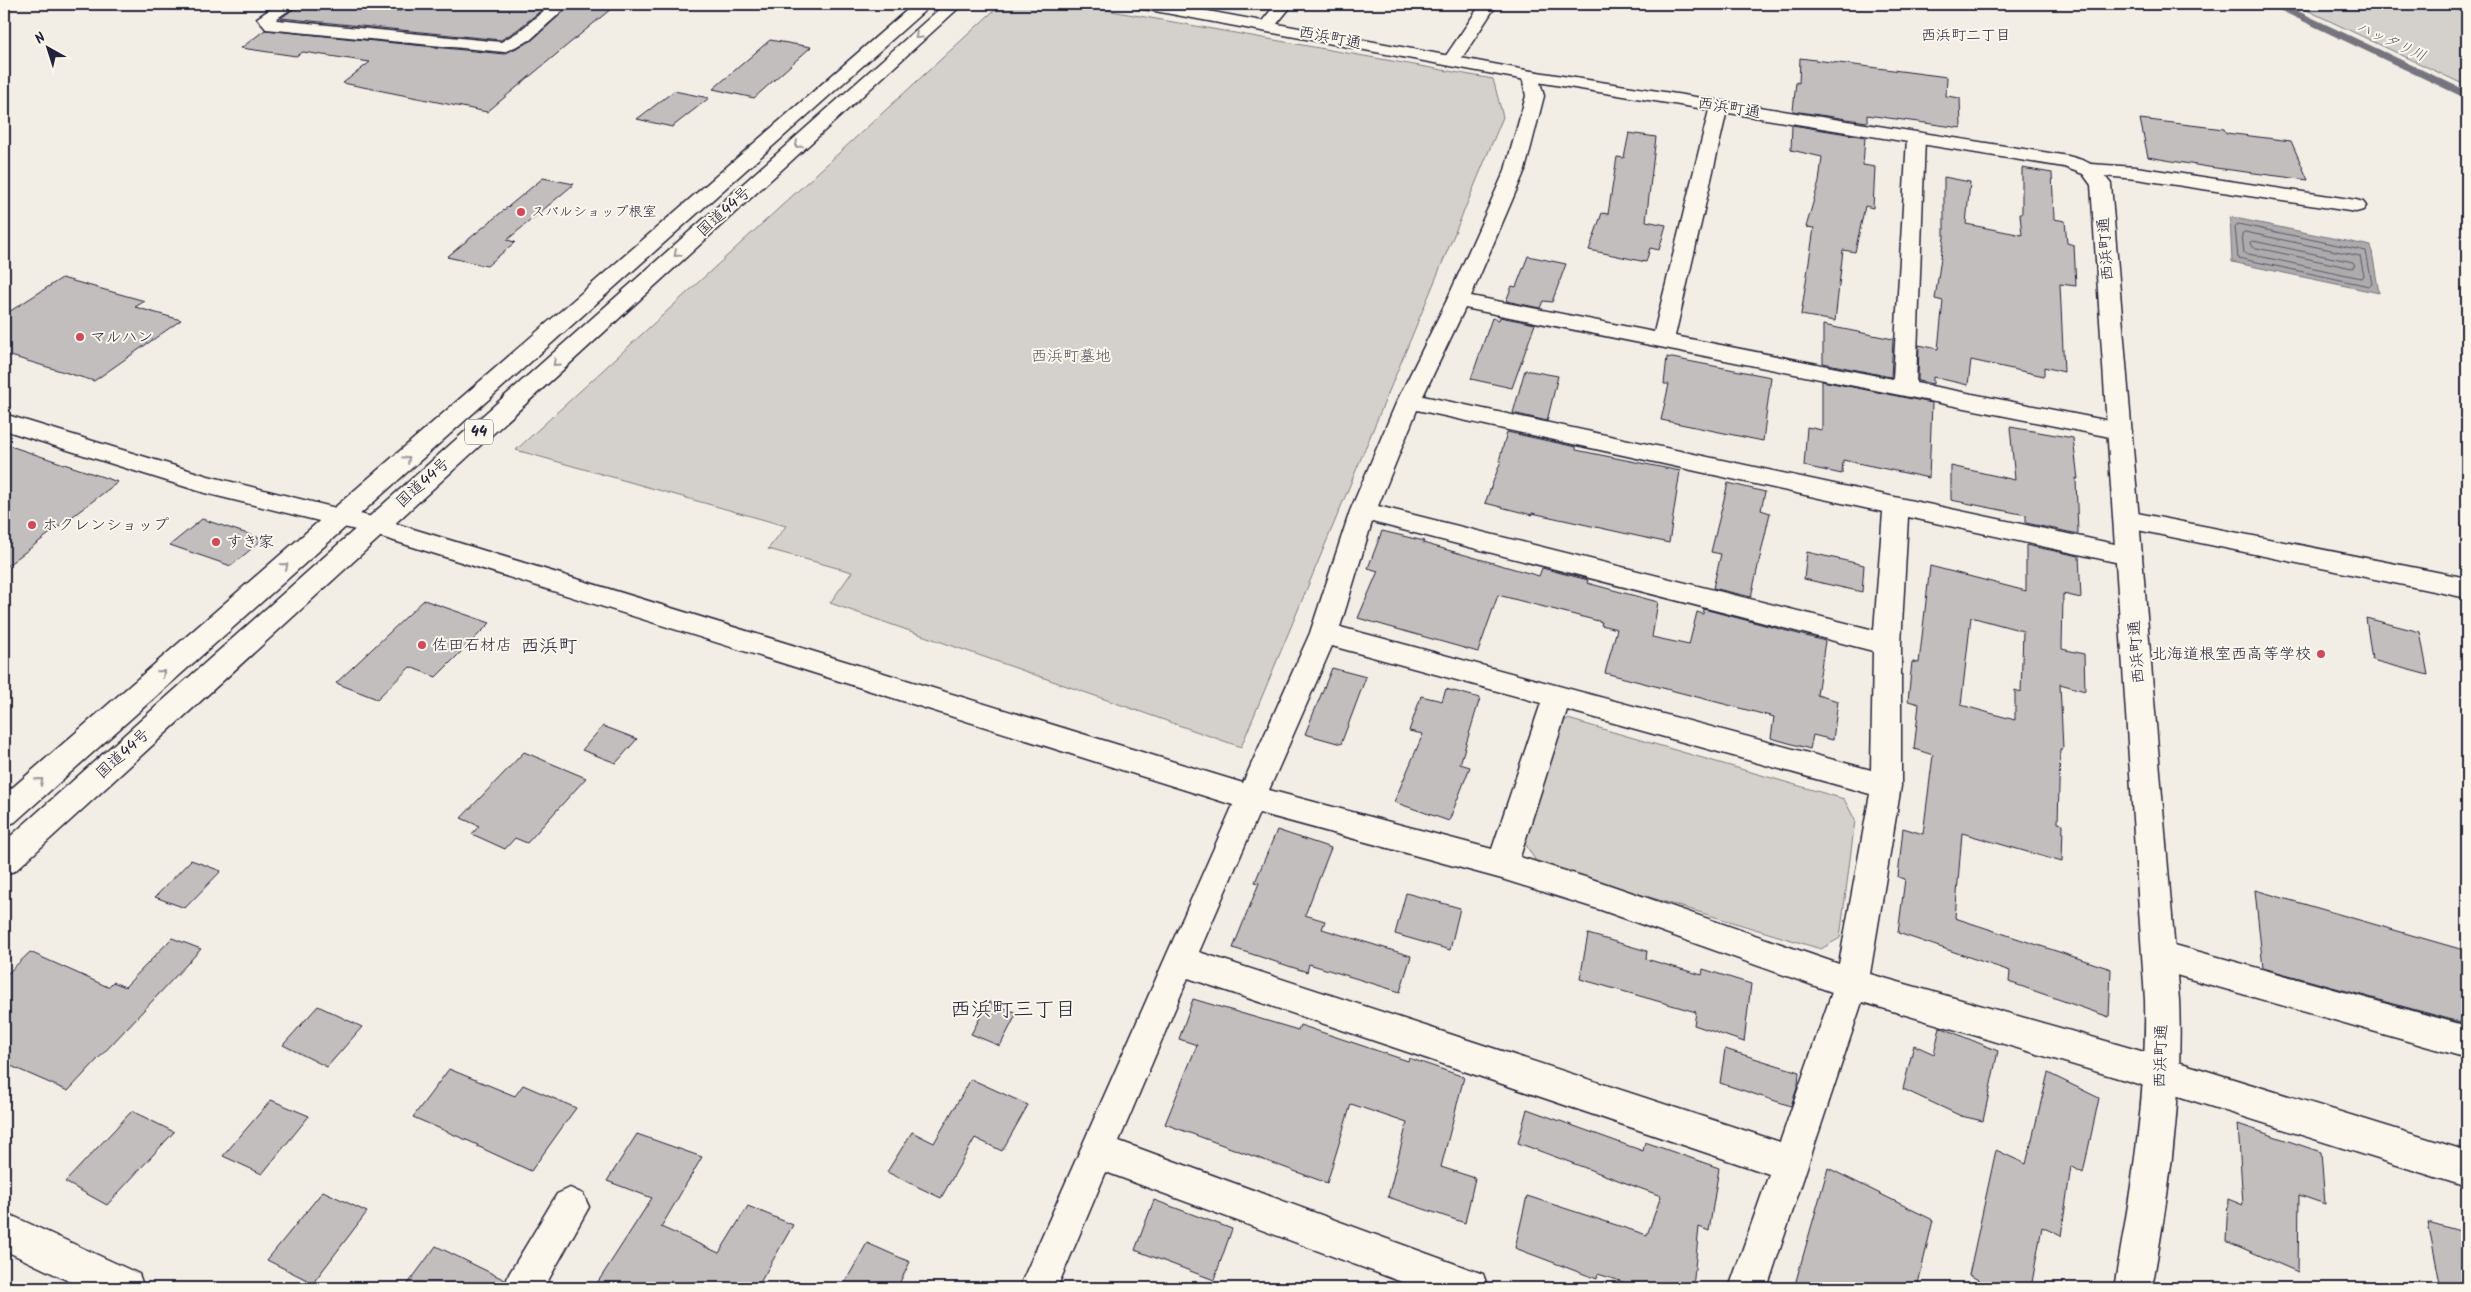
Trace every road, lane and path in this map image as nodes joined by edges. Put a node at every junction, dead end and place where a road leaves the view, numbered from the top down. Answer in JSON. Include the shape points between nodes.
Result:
{"nodes":[{"id":1,"x":290,"y":4,"type":"edge"},
{"id":2,"x":562,"y":4,"type":"edge"},
{"id":3,"x":924,"y":4,"type":"edge"},
{"id":4,"x":955,"y":4,"type":"edge"},
{"id":5,"x":1144,"y":4,"type":"edge"},
{"id":6,"x":1285,"y":4,"type":"edge"},
{"id":7,"x":1489,"y":4,"type":"edge"},
{"id":8,"x":1266,"y":26,"type":"junction"},
{"id":9,"x":1452,"y":60,"type":"junction"},
{"id":10,"x":1531,"y":76,"type":"junction"},
{"id":11,"x":1719,"y":106,"type":"junction"},
{"id":12,"x":1916,"y":138,"type":"junction"},
{"id":13,"x":2090,"y":170,"type":"junction"},
{"id":14,"x":2356,"y":206,"type":"dead end"},
{"id":15,"x":1458,"y":300,"type":"junction"},
{"id":16,"x":1663,"y":340,"type":"junction"},
{"id":17,"x":1904,"y":388,"type":"junction"},
{"id":18,"x":1409,"y":401,"type":"junction"},
{"id":19,"x":4,"y":422,"type":"edge"},
{"id":20,"x":2120,"y":431,"type":"junction"},
{"id":21,"x":1896,"y":506,"type":"junction"},
{"id":22,"x":1363,"y":511,"type":"junction"},
{"id":23,"x":340,"y":518,"type":"junction"},
{"id":24,"x":2127,"y":520,"type":"junction"},
{"id":25,"x":375,"y":526,"type":"junction"},
{"id":26,"x":2129,"y":556,"type":"junction"},
{"id":27,"x":2467,"y":588,"type":"edge"},
{"id":28,"x":1324,"y":633,"type":"junction"},
{"id":29,"x":1887,"y":644,"type":"junction"},
{"id":30,"x":1557,"y":696,"type":"junction"},
{"id":31,"x":1886,"y":786,"type":"junction"},
{"id":32,"x":1251,"y":798,"type":"junction"},
{"id":33,"x":4,"y":813,"type":"edge"},
{"id":34,"x":4,"y":861,"type":"edge"},
{"id":35,"x":1502,"y":865,"type":"junction"},
{"id":36,"x":2160,"y":956,"type":"junction"},
{"id":37,"x":1179,"y":960,"type":"junction"},
{"id":38,"x":1852,"y":984,"type":"junction"},
{"id":39,"x":2467,"y":1042,"type":"edge"},
{"id":40,"x":2162,"y":1074,"type":"junction"},
{"id":41,"x":1097,"y":1151,"type":"junction"},
{"id":42,"x":1792,"y":1164,"type":"junction"},
{"id":43,"x":2467,"y":1169,"type":"edge"},
{"id":44,"x":570,"y":1207,"type":"dead end"},
{"id":45,"x":4,"y":1231,"type":"edge"},
{"id":46,"x":125,"y":1288,"type":"edge"},
{"id":47,"x":523,"y":1288,"type":"edge"},
{"id":48,"x":1038,"y":1288,"type":"edge"},
{"id":49,"x":1470,"y":1288,"type":"edge"},
{"id":50,"x":1748,"y":1288,"type":"edge"},
{"id":51,"x":2133,"y":1288,"type":"edge"}],
"edges":[{"from":1,"to":2,"type":"main road","via":[[265,18],[272,25],[504,47],[524,36]]},
{"from":23,"to":3,"type":"main road","name":"国道44号","number":"44","one_way":true},
{"from":4,"to":25,"type":"main road","name":"国道44号","number":"44","one_way":true},
{"from":5,"to":8,"type":"main road","name":"西浜町通"},
{"from":6,"to":8,"type":"main road"},
{"from":7,"to":9,"type":"main road"},
{"from":8,"to":9,"type":"main road","name":"西浜町通"},
{"from":9,"to":10,"type":"main road","name":"西浜町通"},
{"from":10,"to":11,"type":"main road","name":"西浜町通"},
{"from":10,"to":15,"type":"main road","via":[[1535,96],[1515,170]]},
{"from":11,"to":12,"type":"main road","name":"西浜町通"},
{"from":11,"to":16,"type":"main road"},
{"from":12,"to":13,"type":"main road","name":"西浜町通","via":[[2068,162]]},
{"from":12,"to":17,"type":"main road"},
{"from":13,"to":14,"type":"main road","via":[[2136,173]]},
{"from":13,"to":20,"type":"main road","name":"西浜町通","via":[[2101,184]]},
{"from":15,"to":16,"type":"main road"},
{"from":15,"to":18,"type":"main road"},
{"from":16,"to":17,"type":"main road"},
{"from":17,"to":20,"type":"main road"},
{"from":18,"to":21,"type":"main road"},
{"from":18,"to":22,"type":"main road"},
{"from":19,"to":23,"type":"main road","via":[[205,484]]},
{"from":20,"to":24,"type":"main road","name":"西浜町通"},
{"from":21,"to":26,"type":"main road"},
{"from":21,"to":29,"type":"main road"},
{"from":22,"to":28,"type":"main road"},
{"from":22,"to":29,"type":"main road"},
{"from":23,"to":25,"type":"main road"},
{"from":33,"to":23,"type":"main road","name":"国道44号","number":"44","one_way":true},
{"from":24,"to":26,"type":"main road","name":"西浜町通"},
{"from":24,"to":27,"type":"main road"},
{"from":25,"to":32,"type":"main road"},
{"from":25,"to":34,"type":"main road","name":"国道44号","number":"44"},
{"from":26,"to":36,"type":"main road","name":"西浜町通"},
{"from":28,"to":30,"type":"main road"},
{"from":28,"to":32,"type":"main road"},
{"from":29,"to":31,"type":"main road"},
{"from":30,"to":31,"type":"main road"},
{"from":30,"to":35,"type":"main road"},
{"from":31,"to":38,"type":"main road"},
{"from":32,"to":35,"type":"main road"},
{"from":32,"to":37,"type":"main road"},
{"from":35,"to":38,"type":"main road","via":[[1601,896]]},
{"from":36,"to":39,"type":"main road"},
{"from":36,"to":40,"type":"main road","name":"西浜町通"},
{"from":37,"to":41,"type":"main road"},
{"from":37,"to":42,"type":"main road"},
{"from":38,"to":40,"type":"main road"},
{"from":38,"to":42,"type":"main road"},
{"from":40,"to":43,"type":"main road"},
{"from":40,"to":51,"type":"main road","name":"西浜町通","via":[[2151,1182]]},
{"from":41,"to":48,"type":"main road"},
{"from":41,"to":49,"type":"main road"},
{"from":42,"to":50,"type":"main road"},
{"from":44,"to":47,"type":"main road"},
{"from":45,"to":46,"type":"main road"}]}
